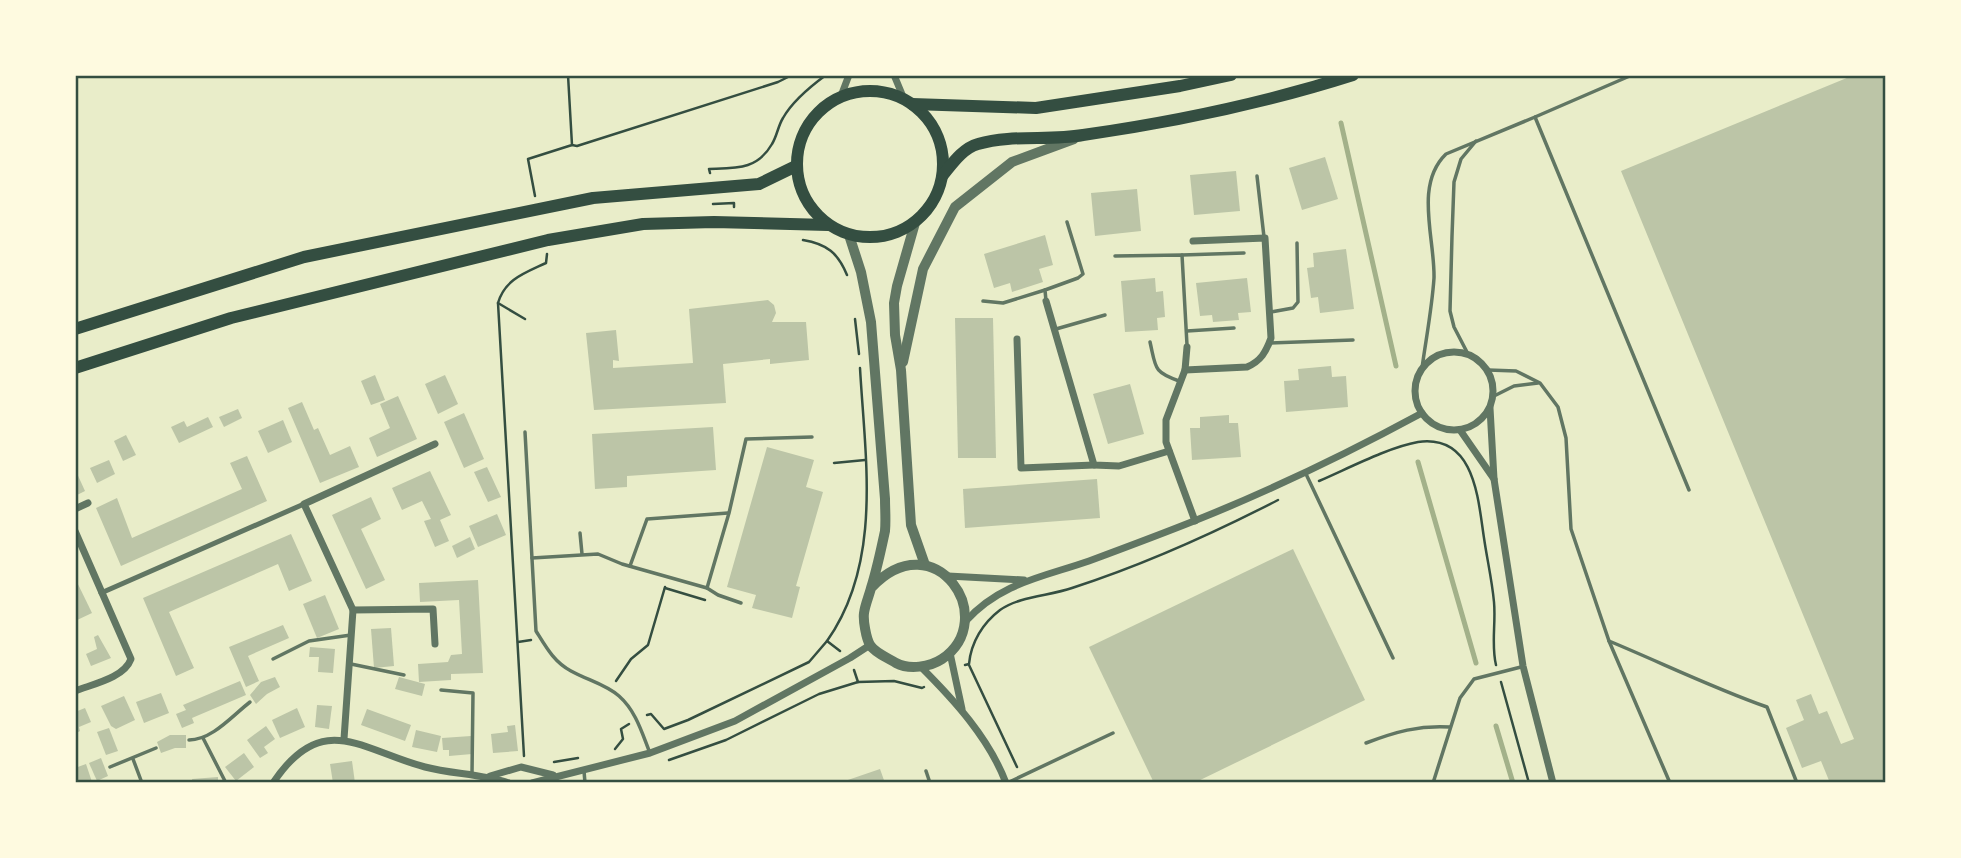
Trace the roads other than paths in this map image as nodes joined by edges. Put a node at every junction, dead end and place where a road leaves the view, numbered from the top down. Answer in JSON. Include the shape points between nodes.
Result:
{"nodes":[{"id":1,"x":849,"y":75,"type":"edge"},
{"id":2,"x":894,"y":75,"type":"edge"},
{"id":3,"x":1231,"y":75,"type":"edge"},
{"id":4,"x":1353,"y":75,"type":"edge"},
{"id":5,"x":1632,"y":75,"type":"edge"},
{"id":6,"x":841,"y":96,"type":"junction"},
{"id":7,"x":908,"y":102,"type":"junction"},
{"id":8,"x":1535,"y":117,"type":"junction"},
{"id":9,"x":1081,"y":136,"type":"junction"},
{"id":10,"x":1478,"y":139,"type":"junction"},
{"id":11,"x":796,"y":166,"type":"junction"},
{"id":12,"x":943,"y":175,"type":"junction"},
{"id":13,"x":1257,"y":176,"type":"dead end"},
{"id":14,"x":1067,"y":222,"type":"dead end"},
{"id":15,"x":915,"y":223,"type":"junction"},
{"id":16,"x":828,"y":225,"type":"junction"},
{"id":17,"x":849,"y":235,"type":"junction"},
{"id":18,"x":1265,"y":238,"type":"junction"},
{"id":19,"x":1193,"y":241,"type":"dead end"},
{"id":20,"x":1297,"y":243,"type":"dead end"},
{"id":21,"x":1244,"y":253,"type":"dead end"},
{"id":22,"x":1182,"y":255,"type":"junction"},
{"id":23,"x":1115,"y":256,"type":"dead end"},
{"id":24,"x":1045,"y":290,"type":"junction"},
{"id":25,"x":983,"y":301,"type":"dead end"},
{"id":26,"x":1046,"y":301,"type":"joint"},
{"id":27,"x":1271,"y":312,"type":"junction"},
{"id":28,"x":1105,"y":315,"type":"dead end"},
{"id":29,"x":75,"y":328,"type":"edge"},
{"id":30,"x":1234,"y":328,"type":"dead end"},
{"id":31,"x":1055,"y":330,"type":"junction"},
{"id":32,"x":1186,"y":331,"type":"junction"},
{"id":33,"x":1017,"y":339,"type":"dead end"},
{"id":34,"x":1353,"y":341,"type":"dead end"},
{"id":35,"x":1150,"y":342,"type":"dead end"},
{"id":36,"x":1269,"y":343,"type":"junction"},
{"id":37,"x":1188,"y":347,"type":"joint"},
{"id":38,"x":1468,"y":354,"type":"junction"},
{"id":39,"x":75,"y":368,"type":"edge"},
{"id":40,"x":1422,"y":368,"type":"junction"},
{"id":41,"x":901,"y":370,"type":"junction"},
{"id":42,"x":1185,"y":370,"type":"junction"},
{"id":43,"x":1488,"y":370,"type":"junction"},
{"id":44,"x":1180,"y":382,"type":"junction"},
{"id":45,"x":1540,"y":383,"type":"junction"},
{"id":46,"x":1494,"y":396,"type":"junction"},
{"id":47,"x":1490,"y":408,"type":"junction"},
{"id":48,"x":1422,"y":414,"type":"junction"},
{"id":49,"x":1460,"y":430,"type":"junction"},
{"id":50,"x":525,"y":432,"type":"dead end"},
{"id":51,"x":812,"y":437,"type":"dead end"},
{"id":52,"x":435,"y":444,"type":"dead end"},
{"id":53,"x":1170,"y":451,"type":"junction"},
{"id":54,"x":1094,"y":465,"type":"junction"},
{"id":55,"x":1305,"y":472,"type":"junction"},
{"id":56,"x":1494,"y":479,"type":"junction"},
{"id":57,"x":1689,"y":490,"type":"dead end"},
{"id":58,"x":88,"y":503,"type":"dead end"},
{"id":59,"x":304,"y":504,"type":"junction"},
{"id":60,"x":75,"y":509,"type":"edge"},
{"id":61,"x":729,"y":513,"type":"junction"},
{"id":62,"x":1195,"y":521,"type":"junction"},
{"id":63,"x":75,"y":531,"type":"edge"},
{"id":64,"x":580,"y":533,"type":"dead end"},
{"id":65,"x":582,"y":554,"type":"junction"},
{"id":66,"x":532,"y":558,"type":"junction"},
{"id":67,"x":925,"y":565,"type":"junction"},
{"id":68,"x":631,"y":566,"type":"junction"},
{"id":69,"x":948,"y":576,"type":"junction"},
{"id":70,"x":1024,"y":580,"type":"junction"},
{"id":71,"x":872,"y":587,"type":"junction"},
{"id":72,"x":708,"y":588,"type":"junction"},
{"id":73,"x":101,"y":593,"type":"junction"},
{"id":74,"x":741,"y":603,"type":"dead end"},
{"id":75,"x":353,"y":610,"type":"junction"},
{"id":76,"x":966,"y":621,"type":"junction"},
{"id":77,"x":353,"y":635,"type":"junction"},
{"id":78,"x":1609,"y":641,"type":"junction"},
{"id":79,"x":435,"y":644,"type":"dead end"},
{"id":80,"x":870,"y":645,"type":"junction"},
{"id":81,"x":950,"y":653,"type":"junction"},
{"id":82,"x":1393,"y":658,"type":"dead end"},
{"id":83,"x":273,"y":659,"type":"dead end"},
{"id":84,"x":351,"y":664,"type":"junction"},
{"id":85,"x":1523,"y":666,"type":"junction"},
{"id":86,"x":921,"y":667,"type":"junction"},
{"id":87,"x":404,"y":676,"type":"dead end"},
{"id":88,"x":441,"y":690,"type":"dead end"},
{"id":89,"x":75,"y":691,"type":"edge"},
{"id":90,"x":250,"y":702,"type":"dead end"},
{"id":91,"x":962,"y":709,"type":"junction"},
{"id":92,"x":1451,"y":727,"type":"junction"},
{"id":93,"x":1113,"y":733,"type":"dead end"},
{"id":94,"x":204,"y":738,"type":"junction"},
{"id":95,"x":344,"y":739,"type":"junction"},
{"id":96,"x":189,"y":740,"type":"dead end"},
{"id":97,"x":1366,"y":743,"type":"dead end"},
{"id":98,"x":156,"y":748,"type":"dead end"},
{"id":99,"x":650,"y":753,"type":"junction"},
{"id":100,"x":133,"y":759,"type":"junction"},
{"id":101,"x":110,"y":767,"type":"dead end"},
{"id":102,"x":584,"y":771,"type":"junction"},
{"id":103,"x":926,"y":771,"type":"dead end"},
{"id":104,"x":472,"y":774,"type":"junction"},
{"id":105,"x":555,"y":775,"type":"junction"},
{"id":106,"x":489,"y":777,"type":"junction"},
{"id":107,"x":142,"y":783,"type":"edge"},
{"id":108,"x":226,"y":783,"type":"edge"},
{"id":109,"x":273,"y":783,"type":"edge"},
{"id":110,"x":509,"y":783,"type":"edge"},
{"id":111,"x":532,"y":783,"type":"edge"},
{"id":112,"x":584,"y":783,"type":"edge"},
{"id":113,"x":930,"y":783,"type":"edge"},
{"id":114,"x":1007,"y":783,"type":"edge"},
{"id":115,"x":1433,"y":783,"type":"edge"},
{"id":116,"x":1553,"y":783,"type":"edge"},
{"id":117,"x":1670,"y":783,"type":"edge"},
{"id":118,"x":1797,"y":783,"type":"edge"}],
"edges":[{"from":1,"to":6,"type":"street"},
{"from":2,"to":7,"type":"street"},
{"from":3,"to":7,"type":"highway","via":[[1036,108]]},
{"from":4,"to":9,"type":"highway","via":[[1296,94]]},
{"from":5,"to":8,"type":"lane"},
{"from":6,"to":7,"type":"highway","via":[[884,92]]},
{"from":6,"to":11,"type":"highway","via":[[822,107],[808,124],[798,144]]},
{"from":7,"to":12,"type":"highway","via":[[927,118],[937,136]]},
{"from":8,"to":10,"type":"lane"},
{"from":8,"to":57,"type":"lane"},
{"from":9,"to":12,"type":"highway","via":[[975,144]]},
{"from":9,"to":41,"type":"street","via":[[1012,162],[955,207],[923,269]]},
{"from":10,"to":38,"type":"lane","via":[[1461,159],[1454,182],[1451,311]]},
{"from":10,"to":40,"type":"lane","via":[[1446,154],[1430,177],[1434,277]]},
{"from":11,"to":16,"type":"highway","via":[[800,189],[811,209]]},
{"from":11,"to":29,"type":"highway","via":[[760,184],[593,198],[304,257]]},
{"from":12,"to":15,"type":"highway","via":[[938,193]]},
{"from":13,"to":18,"type":"lane"},
{"from":14,"to":24,"type":"lane","via":[[1083,274]]},
{"from":15,"to":17,"type":"highway","via":[[895,234]]},
{"from":15,"to":41,"type":"street","via":[[894,303]]},
{"from":16,"to":17,"type":"highway"},
{"from":16,"to":39,"type":"highway","via":[[643,224],[558,239],[231,318]]},
{"from":17,"to":71,"type":"street","via":[[862,272],[871,322],[885,499],[885,527]]},
{"from":18,"to":19,"type":"street"},
{"from":18,"to":27,"type":"street"},
{"from":20,"to":27,"type":"lane","via":[[1298,302],[1293,308]]},
{"from":21,"to":22,"type":"lane"},
{"from":22,"to":23,"type":"lane"},
{"from":22,"to":32,"type":"lane"},
{"from":24,"to":25,"type":"lane","via":[[1003,303]]},
{"from":24,"to":26,"type":"lane"},
{"from":26,"to":31,"type":"street"},
{"from":27,"to":36,"type":"street"},
{"from":28,"to":31,"type":"lane"},
{"from":30,"to":32,"type":"lane"},
{"from":31,"to":54,"type":"street"},
{"from":32,"to":37,"type":"lane"},
{"from":33,"to":54,"type":"street","via":[[1021,468]]},
{"from":34,"to":36,"type":"lane"},
{"from":35,"to":44,"type":"lane","via":[[1156,368],[1162,376]]},
{"from":36,"to":42,"type":"street","via":[[1256,363],[1247,367]]},
{"from":37,"to":42,"type":"street"},
{"from":38,"to":40,"type":"street","via":[[1443,353]]},
{"from":38,"to":43,"type":"street"},
{"from":40,"to":48,"type":"street","via":[[1415,391]]},
{"from":41,"to":67,"type":"street","via":[[911,525]]},
{"from":42,"to":44,"type":"street"},
{"from":43,"to":45,"type":"lane","via":[[1516,371]]},
{"from":43,"to":46,"type":"street"},
{"from":44,"to":53,"type":"street","via":[[1167,420]]},
{"from":45,"to":46,"type":"lane","via":[[1514,386]]},
{"from":45,"to":78,"type":"lane","via":[[1561,417],[1572,529]]},
{"from":46,"to":47,"type":"street"},
{"from":47,"to":49,"type":"street","via":[[1483,419]]},
{"from":47,"to":56,"type":"street"},
{"from":48,"to":49,"type":"street","via":[[1434,425]]},
{"from":48,"to":55,"type":"street"},
{"from":49,"to":56,"type":"street"},
{"from":50,"to":66,"type":"lane"},
{"from":51,"to":61,"type":"lane","via":[[746,439]]},
{"from":52,"to":59,"type":"street"},
{"from":53,"to":54,"type":"street","via":[[1119,466]]},
{"from":53,"to":62,"type":"street"},
{"from":55,"to":62,"type":"street"},
{"from":55,"to":82,"type":"lane"},
{"from":56,"to":85,"type":"street"},
{"from":58,"to":60,"type":"street"},
{"from":59,"to":73,"type":"street"},
{"from":59,"to":75,"type":"street"},
{"from":61,"to":68,"type":"lane","via":[[647,519]]},
{"from":61,"to":72,"type":"lane"},
{"from":62,"to":70,"type":"street"},
{"from":63,"to":73,"type":"street"},
{"from":64,"to":65,"type":"lane"},
{"from":65,"to":66,"type":"lane"},
{"from":65,"to":68,"type":"lane","via":[[598,554]]},
{"from":66,"to":99,"type":"lane","via":[[536,631],[551,656],[621,698],[637,719]]},
{"from":67,"to":69,"type":"street"},
{"from":67,"to":71,"type":"street","via":[[910,564],[885,573]]},
{"from":68,"to":72,"type":"lane"},
{"from":69,"to":70,"type":"street"},
{"from":69,"to":76,"type":"street","via":[[960,592]]},
{"from":70,"to":76,"type":"street","via":[[977,608]]},
{"from":71,"to":80,"type":"street","via":[[863,615]]},
{"from":72,"to":74,"type":"lane"},
{"from":73,"to":89,"type":"street","via":[[131,659],[120,673]]},
{"from":75,"to":77,"type":"street"},
{"from":75,"to":79,"type":"street","via":[[433,609]]},
{"from":76,"to":81,"type":"street","via":[[960,641]]},
{"from":77,"to":83,"type":"lane","via":[[309,641]]},
{"from":77,"to":84,"type":"street"},
{"from":78,"to":117,"type":"lane"},
{"from":78,"to":118,"type":"lane","via":[[1767,707]]},
{"from":80,"to":86,"type":"street","via":[[901,665]]},
{"from":80,"to":99,"type":"street","via":[[735,721]]},
{"from":81,"to":86,"type":"street"},
{"from":81,"to":91,"type":"street"},
{"from":84,"to":87,"type":"lane"},
{"from":84,"to":95,"type":"street"},
{"from":85,"to":92,"type":"lane","via":[[1474,679],[1460,698]]},
{"from":85,"to":116,"type":"street"},
{"from":86,"to":91,"type":"street"},
{"from":88,"to":104,"type":"lane","via":[[473,693]]},
{"from":90,"to":94,"type":"lane"},
{"from":91,"to":114,"type":"street"},
{"from":92,"to":97,"type":"lane","via":[[1402,730]]},
{"from":92,"to":115,"type":"lane"},
{"from":93,"to":114,"type":"lane"},
{"from":94,"to":96,"type":"lane"},
{"from":94,"to":108,"type":"lane"},
{"from":95,"to":104,"type":"street","via":[[404,761]]},
{"from":95,"to":109,"type":"street","via":[[299,752]]},
{"from":98,"to":100,"type":"lane"},
{"from":99,"to":102,"type":"street"},
{"from":100,"to":101,"type":"lane"},
{"from":100,"to":107,"type":"lane"},
{"from":102,"to":105,"type":"street"},
{"from":102,"to":112,"type":"lane"},
{"from":103,"to":113,"type":"lane"},
{"from":104,"to":106,"type":"street"},
{"from":105,"to":106,"type":"street","via":[[521,767]]},
{"from":105,"to":111,"type":"street"},
{"from":106,"to":110,"type":"street"}]}
